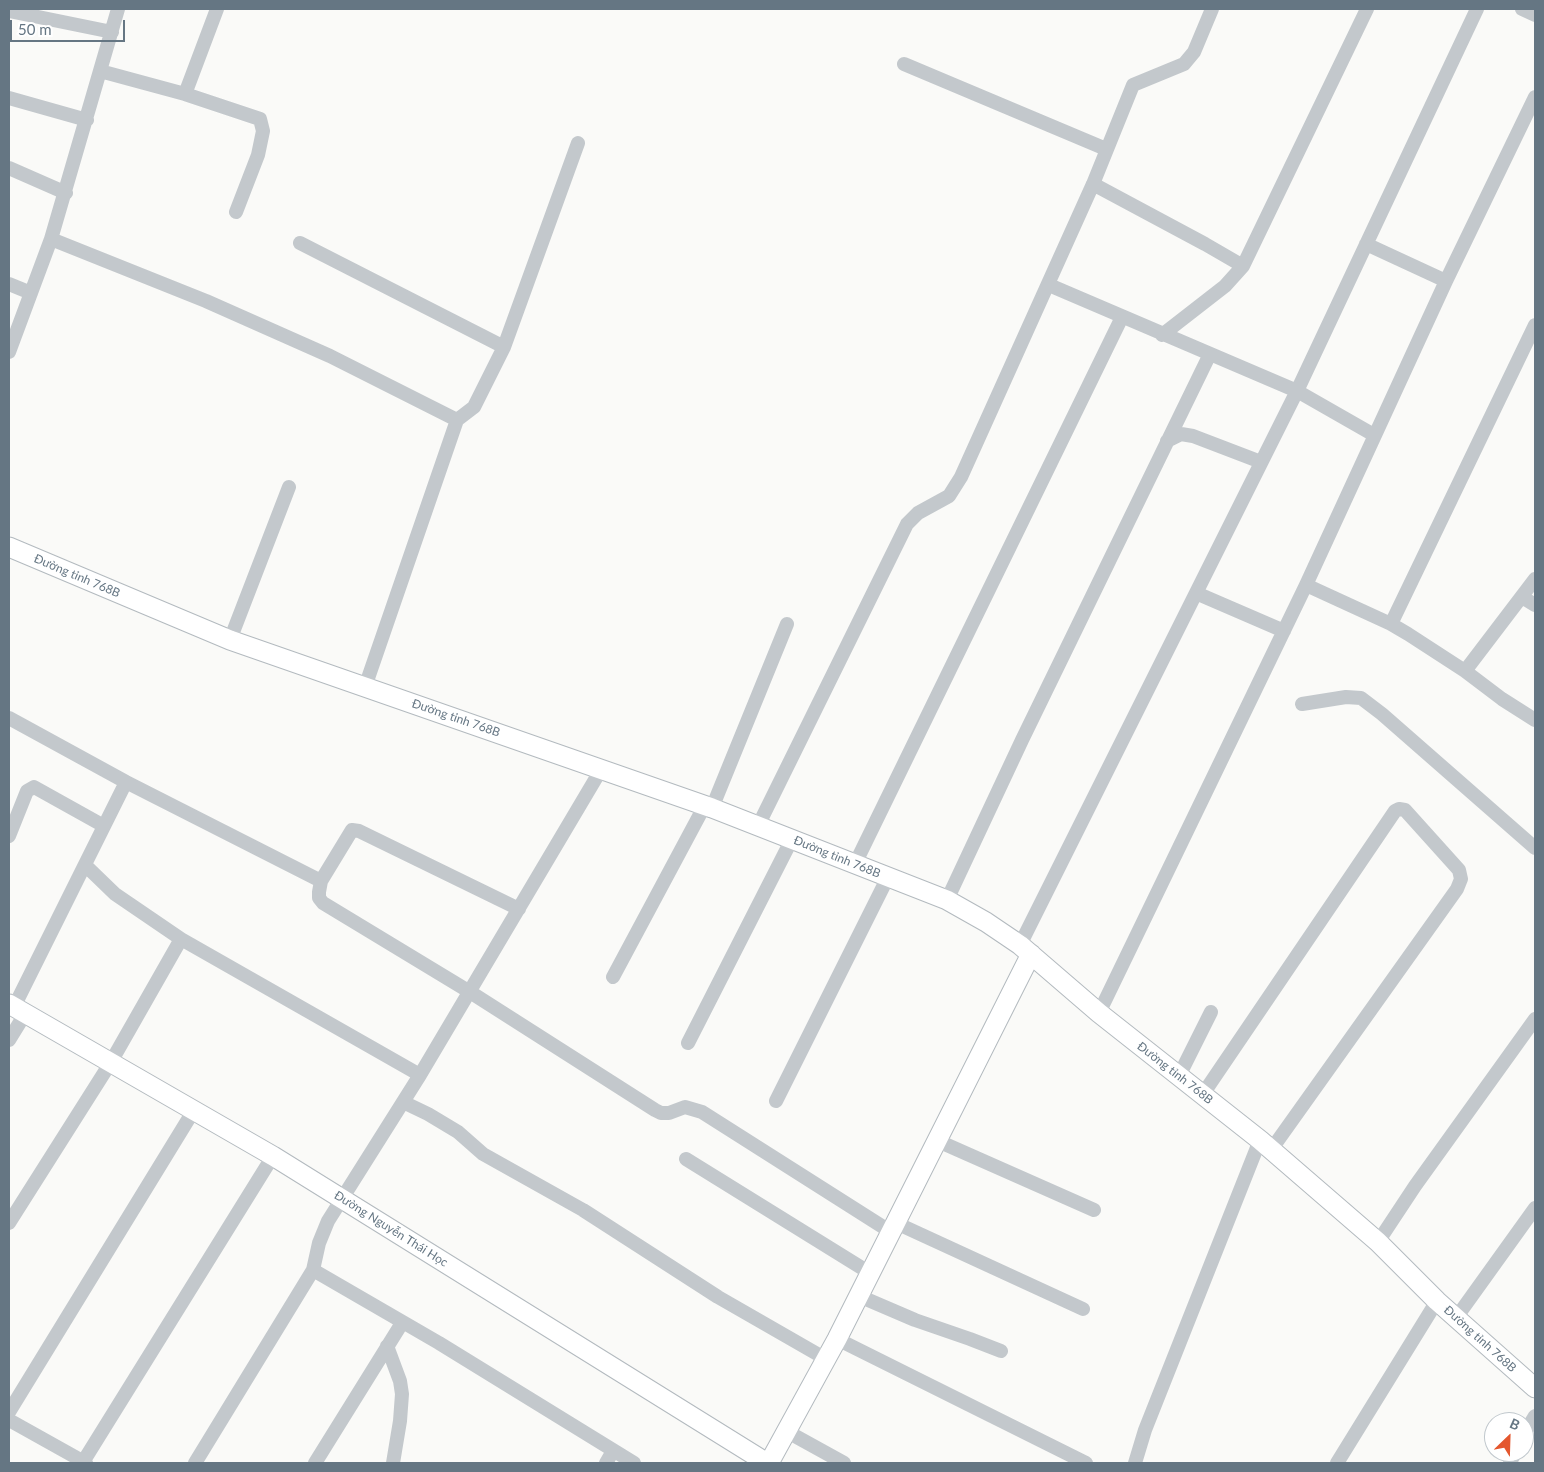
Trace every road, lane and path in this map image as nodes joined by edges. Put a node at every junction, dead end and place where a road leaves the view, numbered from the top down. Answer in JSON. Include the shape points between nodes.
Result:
{"nodes":[{"id":1,"x":118,"y":9,"type":"edge"},
{"id":2,"x":217,"y":9,"type":"edge"},
{"id":3,"x":1212,"y":9,"type":"edge"},
{"id":4,"x":1367,"y":9,"type":"edge"},
{"id":5,"x":1477,"y":9,"type":"edge"},
{"id":6,"x":1522,"y":9,"type":"edge"},
{"id":7,"x":9,"y":11,"type":"edge"},
{"id":8,"x":1535,"y":15,"type":"edge"},
{"id":9,"x":112,"y":32,"type":"junction"},
{"id":10,"x":904,"y":64,"type":"dead end"},
{"id":11,"x":100,"y":71,"type":"junction"},
{"id":12,"x":185,"y":94,"type":"junction"},
{"id":13,"x":1535,"y":97,"type":"edge"},
{"id":14,"x":9,"y":98,"type":"edge"},
{"id":15,"x":87,"y":120,"type":"junction"},
{"id":16,"x":578,"y":143,"type":"dead end"},
{"id":17,"x":1106,"y":149,"type":"junction"},
{"id":18,"x":9,"y":168,"type":"edge"},
{"id":19,"x":1093,"y":184,"type":"junction"},
{"id":20,"x":66,"y":193,"type":"junction"},
{"id":21,"x":236,"y":212,"type":"dead end"},
{"id":22,"x":51,"y":239,"type":"junction"},
{"id":23,"x":300,"y":243,"type":"dead end"},
{"id":24,"x":1366,"y":244,"type":"junction"},
{"id":25,"x":1243,"y":266,"type":"junction"},
{"id":26,"x":1446,"y":281,"type":"junction"},
{"id":27,"x":9,"y":284,"type":"edge"},
{"id":28,"x":1049,"y":285,"type":"junction"},
{"id":29,"x":31,"y":293,"type":"junction"},
{"id":30,"x":1122,"y":317,"type":"junction"},
{"id":31,"x":1535,"y":325,"type":"edge"},
{"id":32,"x":1162,"y":335,"type":"junction"},
{"id":33,"x":504,"y":347,"type":"junction"},
{"id":34,"x":9,"y":352,"type":"edge"},
{"id":35,"x":1210,"y":354,"type":"junction"},
{"id":36,"x":1297,"y":391,"type":"junction"},
{"id":37,"x":457,"y":420,"type":"junction"},
{"id":38,"x":1374,"y":436,"type":"junction"},
{"id":39,"x":1167,"y":441,"type":"junction"},
{"id":40,"x":1261,"y":462,"type":"junction"},
{"id":41,"x":289,"y":487,"type":"dead end"},
{"id":42,"x":9,"y":547,"type":"edge"},
{"id":43,"x":1535,"y":579,"type":"edge"},
{"id":44,"x":1306,"y":585,"type":"junction"},
{"id":45,"x":1196,"y":593,"type":"junction"},
{"id":46,"x":1522,"y":597,"type":"junction"},
{"id":47,"x":1535,"y":605,"type":"edge"},
{"id":48,"x":787,"y":624,"type":"dead end"},
{"id":49,"x":1390,"y":624,"type":"junction"},
{"id":50,"x":1284,"y":631,"type":"junction"},
{"id":51,"x":230,"y":640,"type":"junction"},
{"id":52,"x":1465,"y":671,"type":"junction"},
{"id":53,"x":365,"y":687,"type":"junction"},
{"id":54,"x":1302,"y":704,"type":"dead end"},
{"id":55,"x":9,"y":718,"type":"edge"},
{"id":56,"x":1535,"y":720,"type":"edge"},
{"id":57,"x":602,"y":768,"type":"junction"},
{"id":58,"x":126,"y":782,"type":"junction"},
{"id":59,"x":708,"y":806,"type":"junction"},
{"id":60,"x":104,"y":826,"type":"junction"},
{"id":61,"x":758,"y":826,"type":"junction"},
{"id":62,"x":9,"y":836,"type":"edge"},
{"id":63,"x":792,"y":839,"type":"junction"},
{"id":64,"x":1535,"y":848,"type":"edge"},
{"id":65,"x":855,"y":864,"type":"junction"},
{"id":66,"x":85,"y":866,"type":"junction"},
{"id":67,"x":888,"y":877,"type":"junction"},
{"id":68,"x":321,"y":881,"type":"junction"},
{"id":69,"x":947,"y":900,"type":"junction"},
{"id":70,"x":519,"y":909,"type":"junction"},
{"id":71,"x":181,"y":939,"type":"junction"},
{"id":72,"x":1026,"y":950,"type":"junction"},
{"id":73,"x":613,"y":977,"type":"dead end"},
{"id":74,"x":470,"y":992,"type":"junction"},
{"id":75,"x":16,"y":1008,"type":"edge"},
{"id":76,"x":1211,"y":1012,"type":"dead end"},
{"id":77,"x":1099,"y":1013,"type":"junction"},
{"id":78,"x":1535,"y":1019,"type":"edge"},
{"id":79,"x":9,"y":1040,"type":"edge"},
{"id":80,"x":688,"y":1043,"type":"dead end"},
{"id":81,"x":111,"y":1062,"type":"junction"},
{"id":82,"x":420,"y":1076,"type":"junction"},
{"id":83,"x":1179,"y":1076,"type":"junction"},
{"id":84,"x":1202,"y":1094,"type":"junction"},
{"id":85,"x":776,"y":1101,"type":"dead end"},
{"id":86,"x":403,"y":1102,"type":"junction"},
{"id":87,"x":194,"y":1110,"type":"junction"},
{"id":88,"x":938,"y":1141,"type":"junction"},
{"id":89,"x":1266,"y":1145,"type":"junction"},
{"id":90,"x":273,"y":1156,"type":"junction"},
{"id":91,"x":686,"y":1159,"type":"dead end"},
{"id":92,"x":342,"y":1198,"type":"junction"},
{"id":93,"x":1535,"y":1208,"type":"edge"},
{"id":94,"x":1094,"y":1210,"type":"dead end"},
{"id":95,"x":9,"y":1223,"type":"edge"},
{"id":96,"x":893,"y":1228,"type":"junction"},
{"id":97,"x":1378,"y":1242,"type":"junction"},
{"id":98,"x":313,"y":1270,"type":"junction"},
{"id":99,"x":870,"y":1273,"type":"junction"},
{"id":100,"x":859,"y":1296,"type":"junction"},
{"id":101,"x":1437,"y":1301,"type":"junction"},
{"id":102,"x":1083,"y":1309,"type":"dead end"},
{"id":103,"x":1456,"y":1318,"type":"junction"},
{"id":104,"x":402,"y":1323,"type":"junction"},
{"id":105,"x":837,"y":1339,"type":"junction"},
{"id":106,"x":387,"y":1346,"type":"junction"},
{"id":107,"x":1001,"y":1351,"type":"dead end"},
{"id":108,"x":826,"y":1359,"type":"junction"},
{"id":109,"x":1535,"y":1387,"type":"edge"},
{"id":110,"x":9,"y":1412,"type":"edge"},
{"id":111,"x":9,"y":1420,"type":"edge"},
{"id":112,"x":786,"y":1431,"type":"junction"},
{"id":113,"x":610,"y":1457,"type":"edge"},
{"id":114,"x":85,"y":1462,"type":"edge"},
{"id":115,"x":195,"y":1463,"type":"edge"},
{"id":116,"x":315,"y":1463,"type":"edge"},
{"id":117,"x":393,"y":1463,"type":"edge"},
{"id":118,"x":634,"y":1463,"type":"edge"},
{"id":119,"x":768,"y":1463,"type":"edge"},
{"id":120,"x":844,"y":1463,"type":"edge"},
{"id":121,"x":1086,"y":1463,"type":"edge"},
{"id":122,"x":1135,"y":1463,"type":"edge"},
{"id":123,"x":1337,"y":1463,"type":"edge"}],
"edges":[{"from":1,"to":9,"type":"street"},
{"from":2,"to":12,"type":"street"},
{"from":3,"to":17,"type":"street","via":[[1194,52],[1184,64],[1133,85]]},
{"from":4,"to":25,"type":"street"},
{"from":5,"to":24,"type":"street"},
{"from":6,"to":8,"type":"street"},
{"from":7,"to":9,"type":"street"},
{"from":9,"to":11,"type":"street"},
{"from":10,"to":17,"type":"street"},
{"from":11,"to":12,"type":"street"},
{"from":11,"to":15,"type":"street"},
{"from":12,"to":21,"type":"street","via":[[260,119],[263,131],[258,155]]},
{"from":13,"to":26,"type":"street"},
{"from":14,"to":15,"type":"street"},
{"from":15,"to":20,"type":"street"},
{"from":16,"to":33,"type":"street"},
{"from":17,"to":19,"type":"street"},
{"from":18,"to":20,"type":"street"},
{"from":19,"to":25,"type":"street"},
{"from":19,"to":28,"type":"street"},
{"from":20,"to":22,"type":"street"},
{"from":22,"to":29,"type":"street"},
{"from":22,"to":37,"type":"street","via":[[206,301],[330,356]]},
{"from":23,"to":33,"type":"street"},
{"from":24,"to":26,"type":"street"},
{"from":24,"to":36,"type":"street"},
{"from":25,"to":32,"type":"street","via":[[1225,286]]},
{"from":26,"to":38,"type":"street"},
{"from":27,"to":29,"type":"street"},
{"from":28,"to":30,"type":"street"},
{"from":28,"to":61,"type":"street","via":[[961,477],[949,496],[918,513],[907,524]]},
{"from":29,"to":34,"type":"street"},
{"from":30,"to":32,"type":"street"},
{"from":30,"to":65,"type":"street"},
{"from":31,"to":49,"type":"street"},
{"from":32,"to":35,"type":"street"},
{"from":33,"to":37,"type":"street","via":[[474,407]]},
{"from":35,"to":36,"type":"street"},
{"from":35,"to":39,"type":"street"},
{"from":36,"to":38,"type":"street"},
{"from":36,"to":40,"type":"street"},
{"from":37,"to":53,"type":"street"},
{"from":38,"to":44,"type":"street"},
{"from":39,"to":40,"type":"street","via":[[1181,434],[1193,436]]},
{"from":39,"to":69,"type":"street"},
{"from":40,"to":45,"type":"street"},
{"from":41,"to":51,"type":"street"},
{"from":42,"to":51,"type":"street","name":"Đường tỉnh 768B"},
{"from":43,"to":46,"type":"street"},
{"from":44,"to":49,"type":"street"},
{"from":44,"to":50,"type":"street"},
{"from":45,"to":50,"type":"street"},
{"from":45,"to":72,"type":"street"},
{"from":46,"to":47,"type":"street"},
{"from":46,"to":52,"type":"street"},
{"from":48,"to":59,"type":"street"},
{"from":49,"to":52,"type":"street"},
{"from":50,"to":77,"type":"street"},
{"from":51,"to":53,"type":"street","name":"Đường tỉnh 768B"},
{"from":52,"to":56,"type":"street"},
{"from":53,"to":57,"type":"street","name":"Đường tỉnh 768B"},
{"from":54,"to":64,"type":"street","via":[[1346,697],[1362,698]]},
{"from":55,"to":58,"type":"street"},
{"from":57,"to":59,"type":"street","name":"Đường tỉnh 768B"},
{"from":57,"to":70,"type":"street"},
{"from":58,"to":60,"type":"street"},
{"from":58,"to":68,"type":"street"},
{"from":59,"to":61,"type":"street","name":"Đường tỉnh 768B"},
{"from":59,"to":73,"type":"street"},
{"from":60,"to":62,"type":"street","via":[[34,786],[27,791]]},
{"from":60,"to":66,"type":"street"},
{"from":61,"to":63,"type":"street","name":"Đường tỉnh 768B"},
{"from":63,"to":65,"type":"street","name":"Đường tỉnh 768B"},
{"from":63,"to":80,"type":"street"},
{"from":65,"to":67,"type":"street","name":"Đường tỉnh 768B"},
{"from":66,"to":71,"type":"street","via":[[115,894]]},
{"from":66,"to":75,"type":"street"},
{"from":67,"to":69,"type":"street","name":"Đường tỉnh 768B"},
{"from":67,"to":85,"type":"street"},
{"from":68,"to":70,"type":"street","via":[[352,830]]},
{"from":68,"to":74,"type":"street","via":[[319,898],[323,902]]},
{"from":69,"to":72,"type":"street","name":"Đường tỉnh 768B"},
{"from":70,"to":74,"type":"street"},
{"from":71,"to":81,"type":"street"},
{"from":71,"to":82,"type":"street"},
{"from":72,"to":77,"type":"street","name":"Đường tỉnh 768B"},
{"from":72,"to":88,"type":"street"},
{"from":74,"to":82,"type":"street"},
{"from":74,"to":96,"type":"street","via":[[655,1110],[662,1113],[685,1107],[702,1112]]},
{"from":75,"to":79,"type":"street"},
{"from":75,"to":81,"type":"street","name":"Đường Nguyễn Thái Học"},
{"from":76,"to":83,"type":"street"},
{"from":77,"to":83,"type":"street","name":"Đường tỉnh 768B"},
{"from":78,"to":97,"type":"street"},
{"from":81,"to":87,"type":"street","name":"Đường Nguyễn Thái Học"},
{"from":81,"to":95,"type":"street"},
{"from":82,"to":86,"type":"street"},
{"from":83,"to":84,"type":"street","name":"Đường tỉnh 768B"},
{"from":84,"to":89,"type":"street","name":"Đường tỉnh 768B"},
{"from":84,"to":89,"type":"street","via":[[1395,811],[1405,810],[1459,870],[1461,879],[1457,889]]},
{"from":86,"to":92,"type":"street"},
{"from":86,"to":108,"type":"street","via":[[458,1132],[483,1154],[584,1210],[718,1297]]},
{"from":87,"to":90,"type":"street","name":"Đường Nguyễn Thái Học"},
{"from":87,"to":110,"type":"street"},
{"from":88,"to":94,"type":"street"},
{"from":88,"to":96,"type":"street"},
{"from":89,"to":97,"type":"street","name":"Đường tỉnh 768B"},
{"from":89,"to":122,"type":"street","via":[[1145,1430]]},
{"from":90,"to":92,"type":"street","name":"Đường Nguyễn Thái Học"},
{"from":90,"to":114,"type":"street"},
{"from":91,"to":99,"type":"street"},
{"from":92,"to":98,"type":"street","via":[[322,1232]]},
{"from":92,"to":119,"type":"street","name":"Đường Nguyễn Thái Học"},
{"from":93,"to":103,"type":"street"},
{"from":96,"to":99,"type":"street"},
{"from":96,"to":102,"type":"street"},
{"from":97,"to":101,"type":"street","name":"Đường tỉnh 768B"},
{"from":98,"to":104,"type":"street"},
{"from":98,"to":115,"type":"street"},
{"from":99,"to":100,"type":"street"},
{"from":100,"to":105,"type":"street"},
{"from":100,"to":107,"type":"street"},
{"from":101,"to":103,"type":"street","name":"Đường tỉnh 768B"},
{"from":101,"to":123,"type":"street"},
{"from":103,"to":109,"type":"street","name":"Đường tỉnh 768B"},
{"from":104,"to":106,"type":"street"},
{"from":104,"to":113,"type":"street","via":[[439,1343]]},
{"from":105,"to":108,"type":"street"},
{"from":105,"to":121,"type":"street"},
{"from":106,"to":116,"type":"street"},
{"from":106,"to":117,"type":"street","via":[[402,1394]]},
{"from":108,"to":112,"type":"street"},
{"from":111,"to":114,"type":"street"},
{"from":112,"to":119,"type":"street"},
{"from":112,"to":120,"type":"street"},
{"from":113,"to":118,"type":"street"}]}
